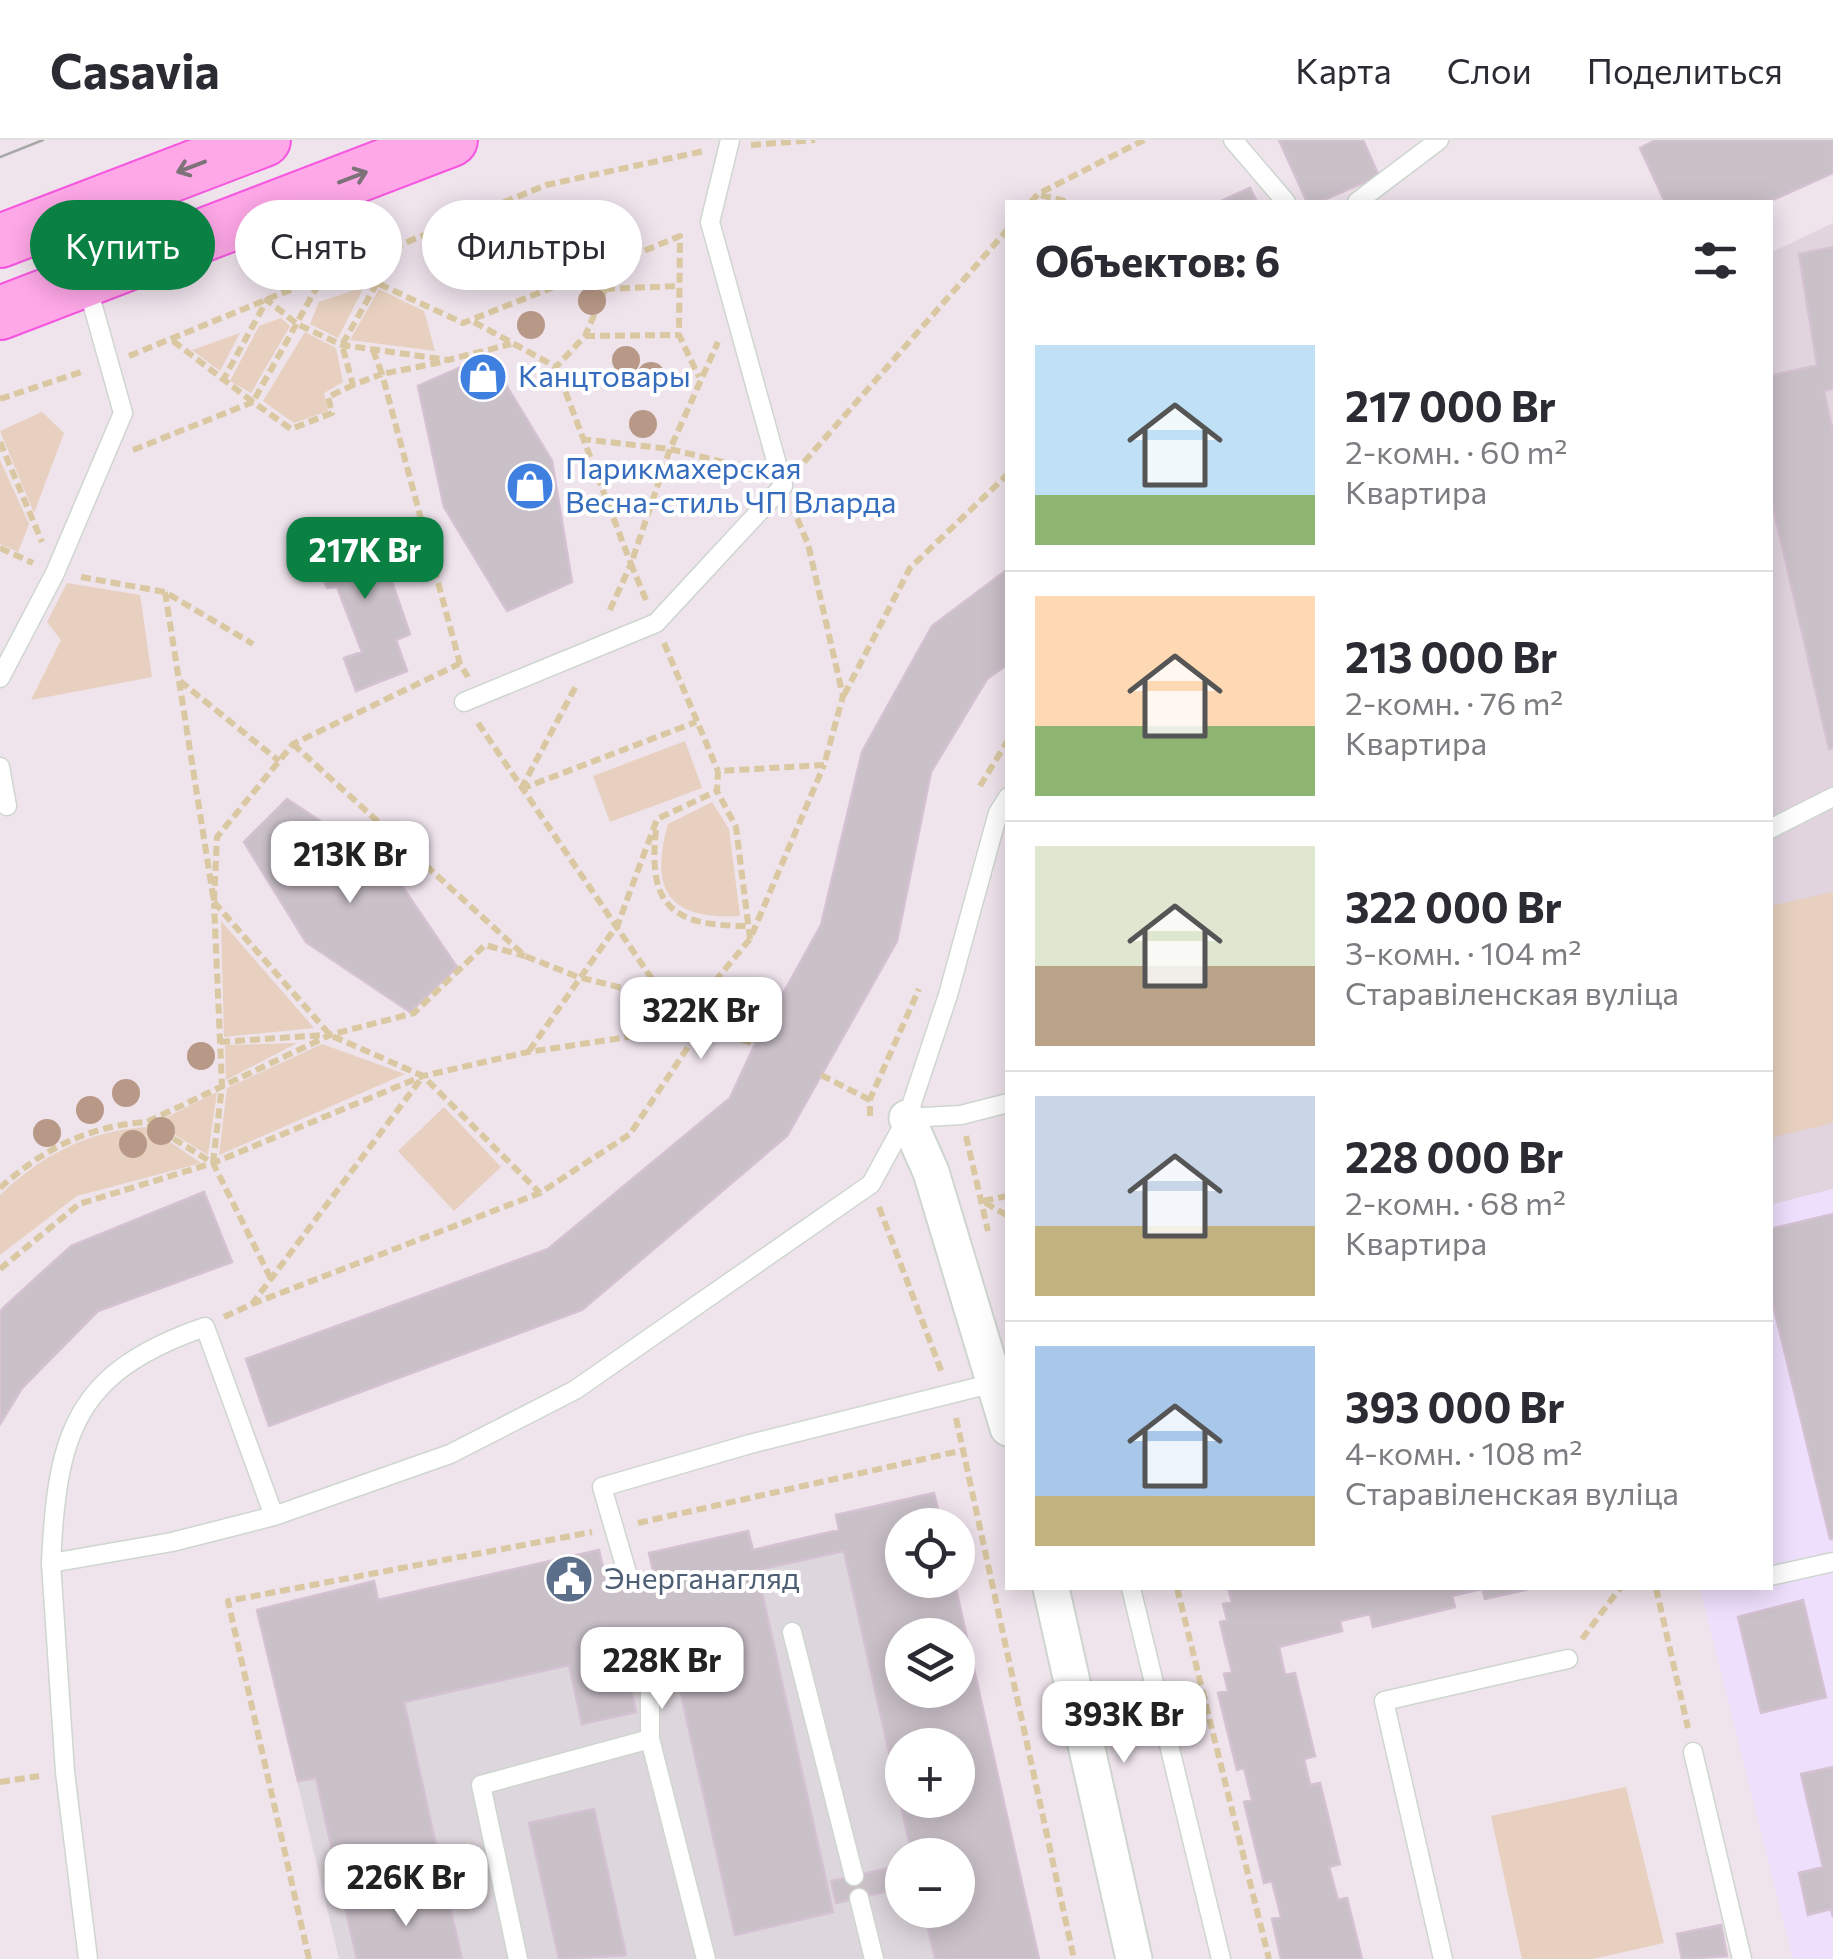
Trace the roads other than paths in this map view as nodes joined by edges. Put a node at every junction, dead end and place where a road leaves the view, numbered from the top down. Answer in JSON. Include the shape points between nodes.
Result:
{"nodes":[{"id":1,"x":264,"y":140,"type":"edge"},
{"id":2,"x":451,"y":140,"type":"edge"},
{"id":3,"x":1233,"y":140,"type":"edge"},
{"id":4,"x":1439,"y":140,"type":"edge"},
{"id":5,"x":729,"y":143,"type":"edge"},
{"id":6,"x":1284,"y":200,"type":"edge"},
{"id":7,"x":1360,"y":200,"type":"edge"},
{"id":8,"x":215,"y":231,"type":"edge"},
{"id":9,"x":0,"y":241,"type":"edge"},
{"id":10,"x":61,"y":290,"type":"edge"},
{"id":11,"x":89,"y":290,"type":"edge"},
{"id":12,"x":0,"y":314,"type":"edge"},
{"id":13,"x":0,"y":678,"type":"edge"},
{"id":14,"x":464,"y":702,"type":"road end"},
{"id":15,"x":0,"y":767,"type":"edge"},
{"id":16,"x":1833,"y":797,"type":"edge"},
{"id":17,"x":1005,"y":802,"type":"edge"},
{"id":18,"x":7,"y":806,"type":"dead end"},
{"id":19,"x":1773,"y":827,"type":"edge"},
{"id":20,"x":1005,"y":1104,"type":"edge"},
{"id":21,"x":907,"y":1118,"type":"junction"},
{"id":22,"x":994,"y":1383,"type":"junction"},
{"id":23,"x":1005,"y":1418,"type":"edge"},
{"id":24,"x":274,"y":1516,"type":"junction"},
{"id":25,"x":1833,"y":1562,"type":"edge"},
{"id":26,"x":52,"y":1564,"type":"junction"},
{"id":27,"x":1773,"y":1575,"type":"edge"},
{"id":28,"x":628,"y":1576,"type":"dead end"},
{"id":29,"x":1050,"y":1590,"type":"edge"},
{"id":30,"x":1131,"y":1590,"type":"edge"},
{"id":31,"x":792,"y":1632,"type":"dead end"},
{"id":32,"x":650,"y":1644,"type":"dead end"},
{"id":33,"x":1568,"y":1659,"type":"road end"},
{"id":34,"x":650,"y":1739,"type":"junction"},
{"id":35,"x":1693,"y":1752,"type":"road end"},
{"id":36,"x":854,"y":1876,"type":"dead end"},
{"id":37,"x":859,"y":1898,"type":"dead end"},
{"id":38,"x":88,"y":1959,"type":"edge"},
{"id":39,"x":518,"y":1959,"type":"edge"},
{"id":40,"x":706,"y":1959,"type":"edge"},
{"id":41,"x":874,"y":1959,"type":"edge"},
{"id":42,"x":1134,"y":1959,"type":"edge"},
{"id":43,"x":1221,"y":1959,"type":"edge"},
{"id":44,"x":1444,"y":1959,"type":"edge"},
{"id":45,"x":1742,"y":1959,"type":"edge"}],
"edges":[{"from":1,"to":9,"type":"main road","one_way":true},
{"from":8,"to":2,"type":"main road","one_way":true},
{"from":3,"to":6,"type":"lane"},
{"from":4,"to":7,"type":"lane"},
{"from":5,"to":14,"type":"lane","via":[[710,222],[784,486],[656,623]]},
{"from":10,"to":12,"type":"main road"},
{"from":11,"to":13,"type":"lane","via":[[123,413],[55,573]]},
{"from":15,"to":18,"type":"lane"},
{"from":16,"to":19,"type":"lane"},
{"from":17,"to":21,"type":"lane"},
{"from":20,"to":21,"type":"lane"},
{"from":21,"to":22,"type":"street","via":[[931,1172]]},
{"from":21,"to":24,"type":"lane","via":[[870,1184],[575,1390],[450,1454]]},
{"from":22,"to":23,"type":"street"},
{"from":22,"to":28,"type":"lane","via":[[602,1487]]},
{"from":24,"to":26,"type":"lane"},
{"from":24,"to":26,"type":"lane","via":[[206,1327],[156,1344],[118,1370],[73,1420],[55,1491]]},
{"from":25,"to":27,"type":"lane"},
{"from":26,"to":38,"type":"lane"},
{"from":29,"to":42,"type":"street"},
{"from":30,"to":43,"type":"lane"},
{"from":31,"to":36,"type":"lane"},
{"from":32,"to":34,"type":"lane"},
{"from":33,"to":44,"type":"lane","via":[[1384,1700]]},
{"from":34,"to":39,"type":"lane","via":[[481,1785]]},
{"from":34,"to":40,"type":"lane"},
{"from":35,"to":45,"type":"lane"},
{"from":37,"to":41,"type":"lane"}]}
